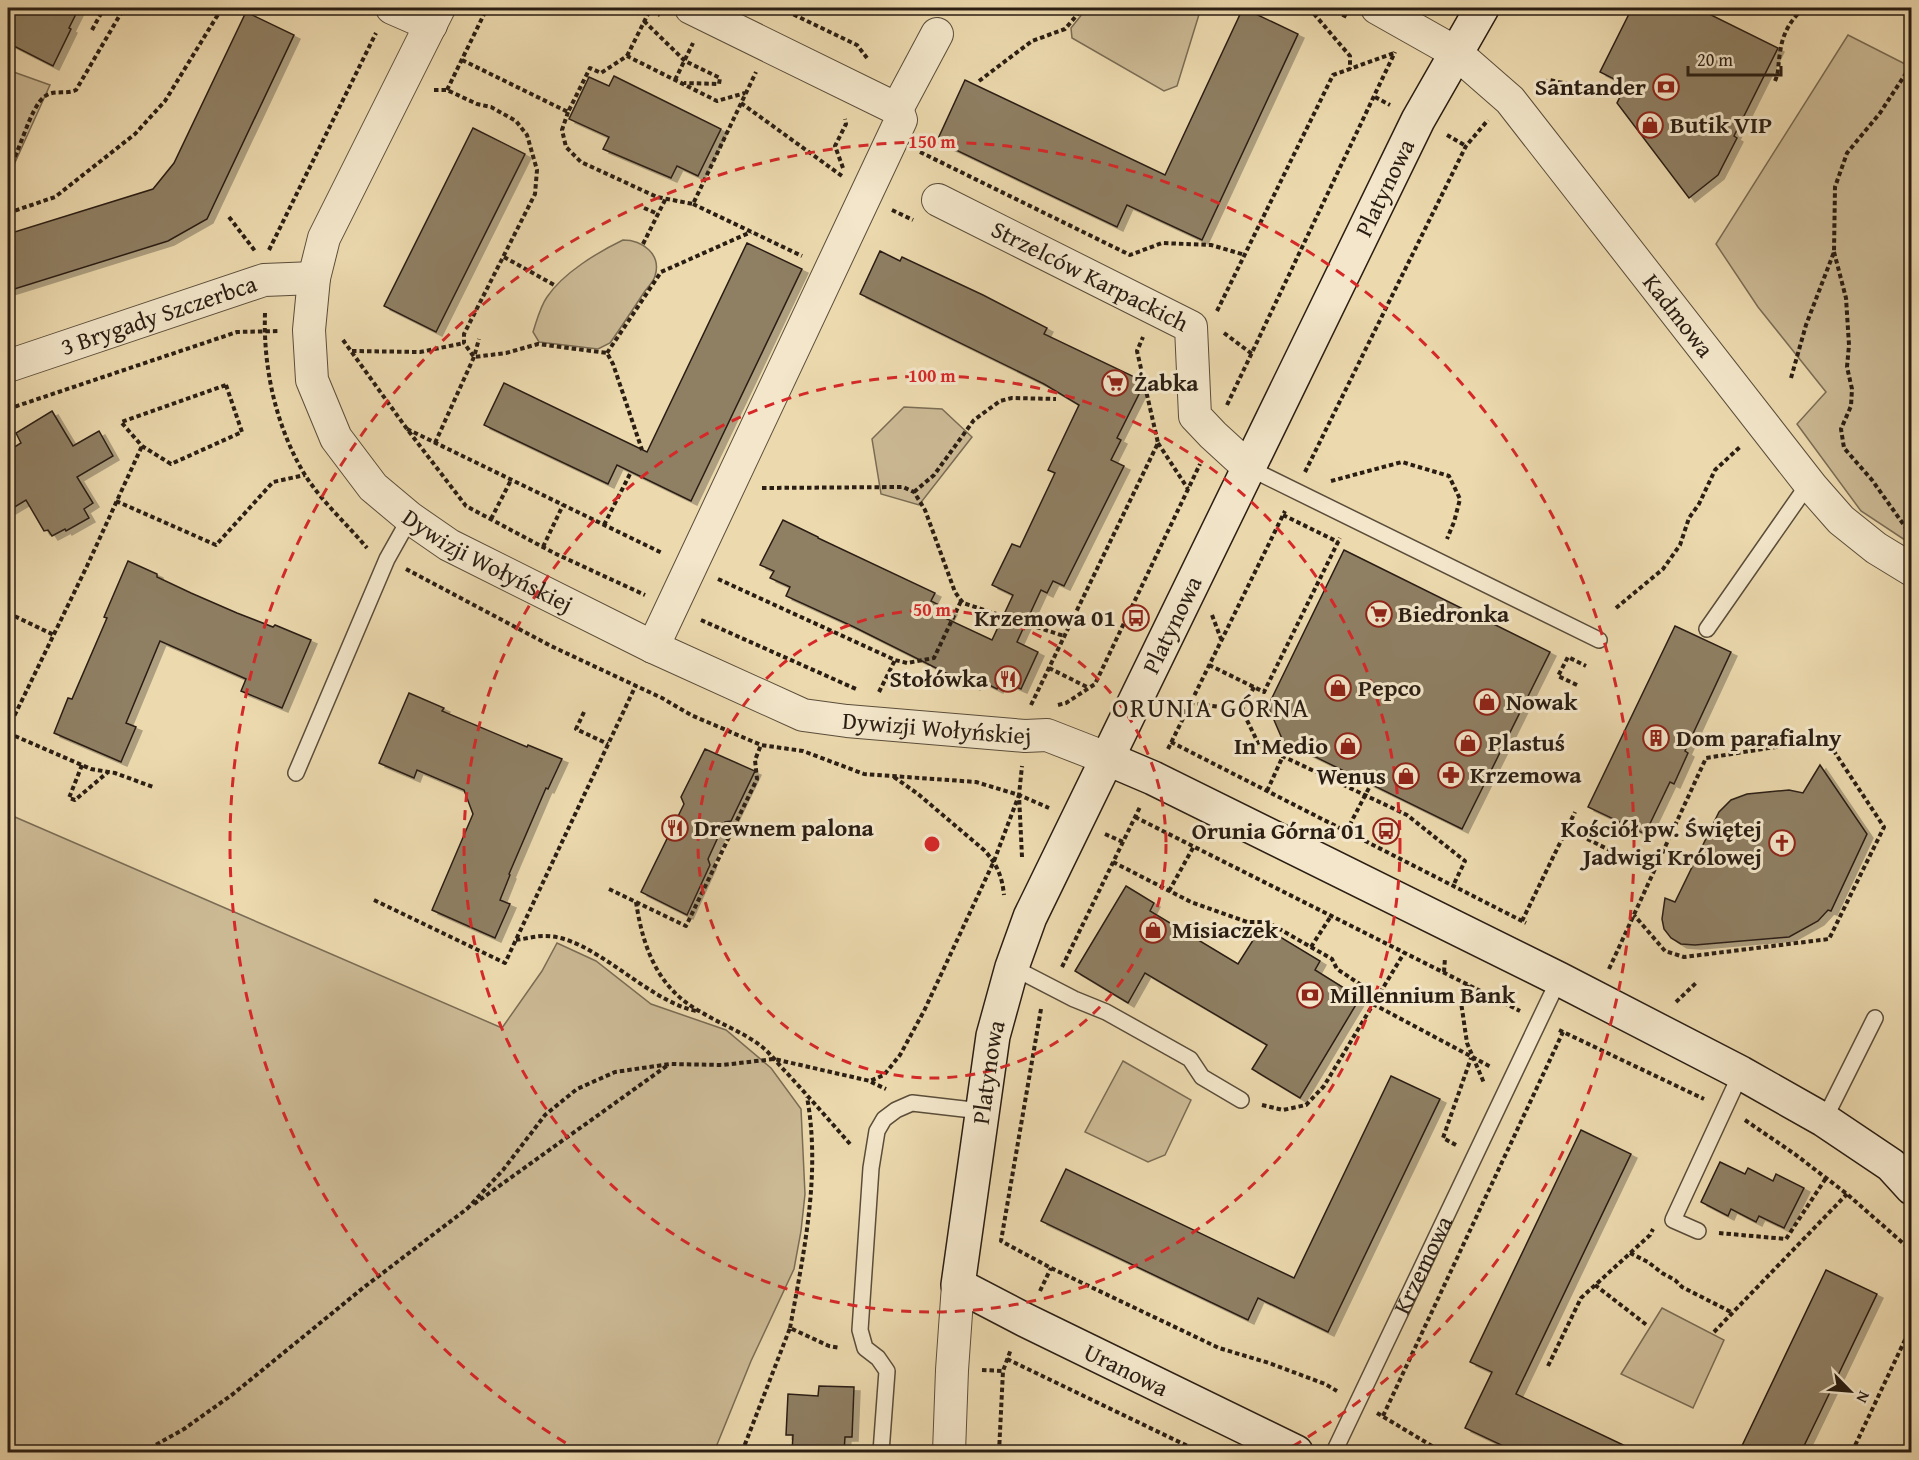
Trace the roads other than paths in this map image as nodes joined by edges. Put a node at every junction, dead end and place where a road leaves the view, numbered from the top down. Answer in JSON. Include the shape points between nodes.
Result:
{"nodes":[{"id":1,"x":691,"y":8,"type":"edge"},
{"id":2,"x":1377,"y":8,"type":"edge"},
{"id":3,"x":1482,"y":8,"type":"edge"},
{"id":4,"x":387,"y":16,"type":"edge"},
{"id":5,"x":435,"y":16,"type":"edge"},
{"id":6,"x":937,"y":34,"type":"dead end"},
{"id":7,"x":1455,"y":52,"type":"junction"},
{"id":8,"x":899,"y":113,"type":"junction"},
{"id":9,"x":938,"y":200,"type":"dead end"},
{"id":10,"x":314,"y":278,"type":"junction"},
{"id":11,"x":8,"y":366,"type":"edge"},
{"id":12,"x":1249,"y":468,"type":"junction"},
{"id":13,"x":1809,"y":483,"type":"junction"},
{"id":14,"x":410,"y":518,"type":"junction"},
{"id":15,"x":1911,"y":570,"type":"edge"},
{"id":16,"x":1707,"y":628,"type":"dead end"},
{"id":17,"x":1599,"y":640,"type":"dead end"},
{"id":18,"x":653,"y":647,"type":"junction"},
{"id":19,"x":1106,"y":759,"type":"junction"},
{"id":20,"x":296,"y":773,"type":"dead end"},
{"id":21,"x":1012,"y":967,"type":"junction"},
{"id":22,"x":1559,"y":979,"type":"junction"},
{"id":23,"x":1875,"y":1018,"type":"dead end"},
{"id":24,"x":1741,"y":1072,"type":"junction"},
{"id":25,"x":1241,"y":1100,"type":"road end"},
{"id":26,"x":981,"y":1111,"type":"junction"},
{"id":27,"x":1824,"y":1120,"type":"junction"},
{"id":28,"x":1911,"y":1188,"type":"edge"},
{"id":29,"x":1698,"y":1231,"type":"road end"},
{"id":30,"x":958,"y":1285,"type":"junction"},
{"id":31,"x":881,"y":1452,"type":"edge"},
{"id":32,"x":949,"y":1452,"type":"edge"},
{"id":33,"x":1296,"y":1452,"type":"edge"},
{"id":34,"x":1334,"y":1452,"type":"edge"}],
"edges":[{"from":1,"to":8,"type":"street"},
{"from":2,"to":7,"type":"street","name":"Kadmowa"},
{"from":3,"to":7,"type":"street","name":"Platynowa"},
{"from":4,"to":5,"type":"street"},
{"from":5,"to":10,"type":"street","name":"Dywizji Wołyńskiej","via":[[324,238]]},
{"from":6,"to":8,"type":"street"},
{"from":7,"to":12,"type":"street","name":"Platynowa"},
{"from":7,"to":13,"type":"street","name":"Kadmowa","via":[[1510,100]]},
{"from":8,"to":18,"type":"street","via":[[817,268],[728,489]]},
{"from":9,"to":12,"type":"street","name":"Strzelców Karpackich","via":[[1191,327],[1195,416]]},
{"from":10,"to":11,"type":"street","name":"3 Brygady Szczerbca","via":[[264,280]]},
{"from":10,"to":14,"type":"street","name":"Dywizji Wołyńskiej","via":[[309,330],[312,380],[336,438],[373,487]]},
{"from":12,"to":17,"type":"lane"},
{"from":12,"to":19,"type":"street","name":"Platynowa"},
{"from":13,"to":15,"type":"street","name":"Kadmowa","via":[[1841,520]]},
{"from":13,"to":16,"type":"lane"},
{"from":14,"to":18,"type":"street","name":"Dywizji Wołyńskiej","via":[[448,545]]},
{"from":14,"to":20,"type":"lane","via":[[387,559]]},
{"from":18,"to":19,"type":"street","name":"Dywizji Wołyńskiej","via":[[803,715],[1047,735]]},
{"from":19,"to":21,"type":"street","name":"Platynowa","via":[[1030,916]]},
{"from":19,"to":22,"type":"street","via":[[1153,778]]},
{"from":21,"to":25,"type":"lane","via":[[1106,1012],[1190,1059],[1202,1077]]},
{"from":21,"to":26,"type":"street","name":"Platynowa","via":[[993,1036]]},
{"from":22,"to":24,"type":"street"},
{"from":22,"to":34,"type":"lane","name":"Krzemowa"},
{"from":23,"to":27,"type":"lane"},
{"from":24,"to":27,"type":"street"},
{"from":24,"to":29,"type":"lane","via":[[1673,1220]]},
{"from":26,"to":30,"type":"street","name":"Platynowa"},
{"from":26,"to":31,"type":"lane","via":[[912,1103],[884,1119],[877,1131],[860,1330],[866,1348],[886,1371]]},
{"from":27,"to":28,"type":"street","via":[[1891,1166]]},
{"from":30,"to":32,"type":"street","name":"Platynowa"},
{"from":30,"to":33,"type":"street","name":"Uranowa"}]}
